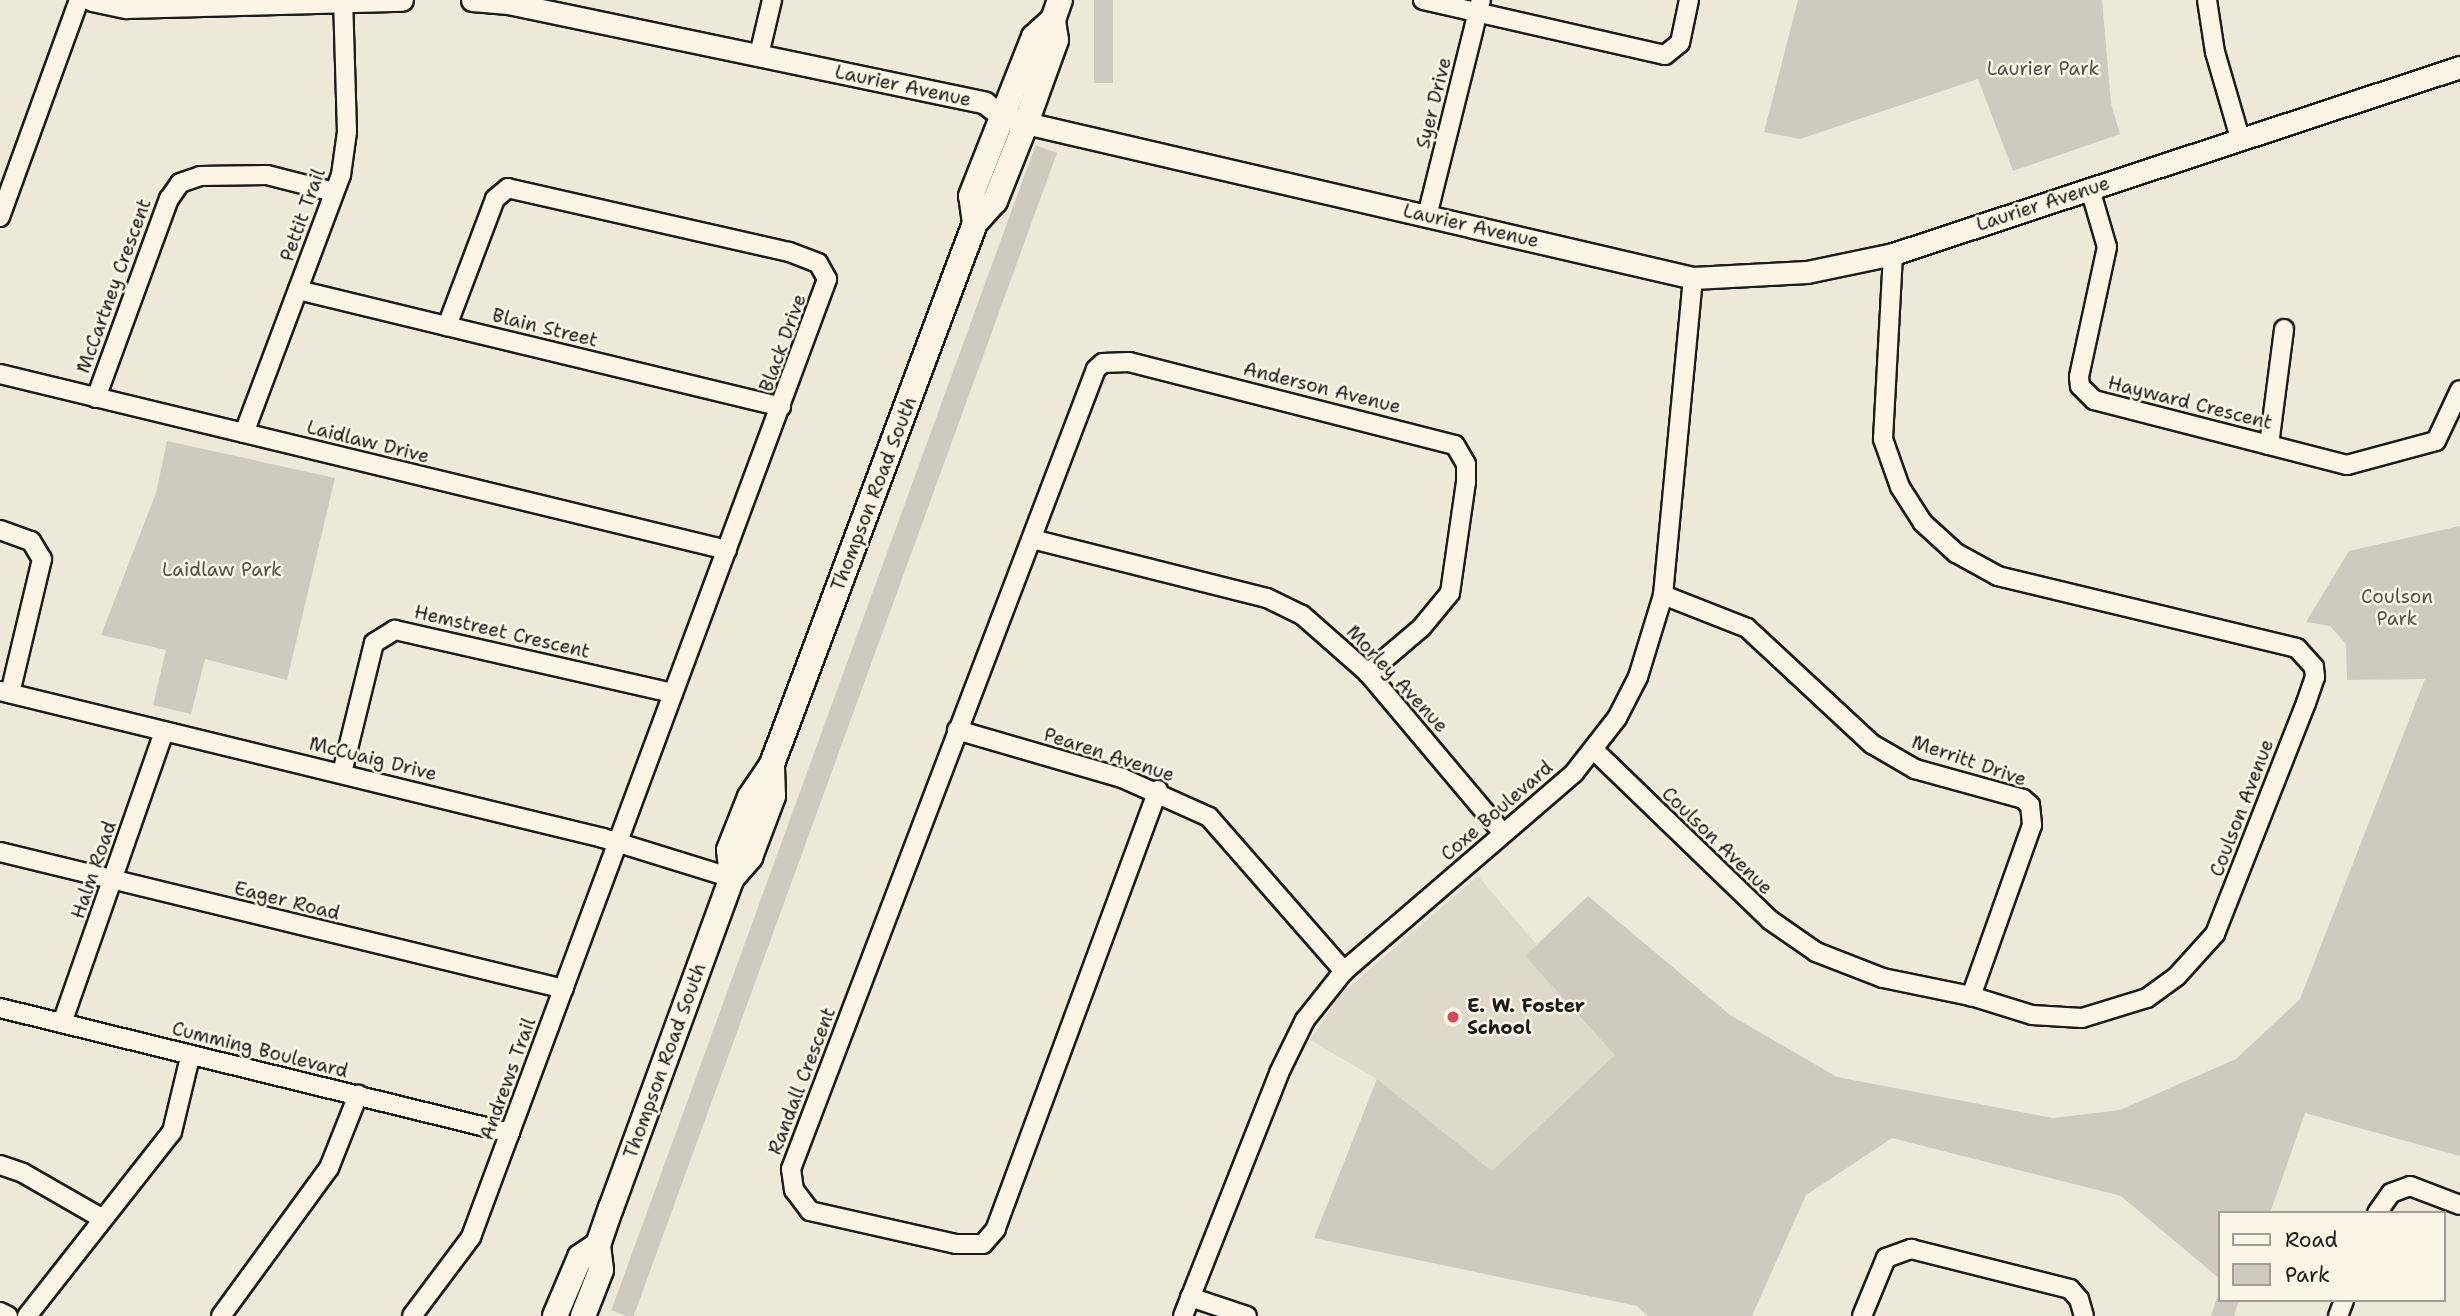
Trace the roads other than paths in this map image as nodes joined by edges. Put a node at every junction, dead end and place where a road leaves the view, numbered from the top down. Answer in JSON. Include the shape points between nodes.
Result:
{"nodes":[{"id":1,"x":79,"y":0,"type":"edge"},
{"id":2,"x":92,"y":0,"type":"edge"},
{"id":3,"x":402,"y":0,"type":"edge"},
{"id":4,"x":472,"y":0,"type":"edge"},
{"id":5,"x":772,"y":0,"type":"edge"},
{"id":6,"x":1423,"y":0,"type":"edge"},
{"id":7,"x":1689,"y":0,"type":"edge"},
{"id":8,"x":2207,"y":0,"type":"edge"},
{"id":9,"x":343,"y":1,"type":"edge"},
{"id":10,"x":1479,"y":7,"type":"edge"},
{"id":11,"x":1057,"y":10,"type":"edge"},
{"id":12,"x":759,"y":55,"type":"junction"},
{"id":13,"x":2460,"y":67,"type":"edge"},
{"id":14,"x":1015,"y":121,"type":"junction"},
{"id":15,"x":2239,"y":138,"type":"junction"},
{"id":16,"x":2090,"y":189,"type":"junction"},
{"id":17,"x":334,"y":192,"type":"junction"},
{"id":18,"x":1427,"y":216,"type":"junction"},
{"id":19,"x":0,"y":217,"type":"edge"},
{"id":20,"x":1893,"y":254,"type":"junction"},
{"id":21,"x":1693,"y":278,"type":"junction"},
{"id":22,"x":298,"y":290,"type":"junction"},
{"id":23,"x":447,"y":326,"type":"junction"},
{"id":24,"x":2284,"y":329,"type":"dead end"},
{"id":25,"x":0,"y":374,"type":"edge"},
{"id":26,"x":2460,"y":390,"type":"edge"},
{"id":27,"x":96,"y":398,"type":"junction"},
{"id":28,"x":781,"y":407,"type":"junction"},
{"id":29,"x":244,"y":433,"type":"junction"},
{"id":30,"x":2269,"y":445,"type":"junction"},
{"id":31,"x":0,"y":530,"type":"edge"},
{"id":32,"x":1032,"y":539,"type":"junction"},
{"id":33,"x":727,"y":550,"type":"junction"},
{"id":34,"x":1663,"y":595,"type":"junction"},
{"id":35,"x":1368,"y":673,"type":"junction"},
{"id":36,"x":5,"y":692,"type":"edge"},
{"id":37,"x":673,"y":693,"type":"junction"},
{"id":38,"x":957,"y":730,"type":"junction"},
{"id":39,"x":164,"y":731,"type":"junction"},
{"id":40,"x":1595,"y":751,"type":"junction"},
{"id":41,"x":342,"y":773,"type":"junction"},
{"id":42,"x":1158,"y":790,"type":"junction"},
{"id":43,"x":1502,"y":832,"type":"junction"},
{"id":44,"x":619,"y":842,"type":"junction"},
{"id":45,"x":0,"y":852,"type":"edge"},
{"id":46,"x":733,"y":878,"type":"junction"},
{"id":47,"x":113,"y":880,"type":"junction"},
{"id":48,"x":1344,"y":971,"type":"junction"},
{"id":49,"x":564,"y":989,"type":"junction"},
{"id":50,"x":1970,"y":996,"type":"junction"},
{"id":51,"x":0,"y":1008,"type":"edge"},
{"id":52,"x":62,"y":1023,"type":"junction"},
{"id":53,"x":190,"y":1057,"type":"junction"},
{"id":54,"x":358,"y":1095,"type":"junction"},
{"id":55,"x":510,"y":1133,"type":"junction"},
{"id":56,"x":0,"y":1165,"type":"edge"},
{"id":57,"x":2460,"y":1205,"type":"edge"},
{"id":58,"x":2378,"y":1211,"type":"edge"},
{"id":59,"x":103,"y":1219,"type":"junction"},
{"id":60,"x":598,"y":1245,"type":"junction"},
{"id":61,"x":1190,"y":1297,"type":"junction"},
{"id":62,"x":0,"y":1312,"type":"edge"},
{"id":63,"x":8,"y":1316,"type":"edge"},
{"id":64,"x":27,"y":1316,"type":"edge"},
{"id":65,"x":221,"y":1316,"type":"edge"},
{"id":66,"x":412,"y":1316,"type":"edge"},
{"id":67,"x":555,"y":1316,"type":"edge"},
{"id":68,"x":583,"y":1316,"type":"edge"},
{"id":69,"x":1184,"y":1316,"type":"edge"},
{"id":70,"x":1247,"y":1316,"type":"edge"},
{"id":71,"x":1861,"y":1316,"type":"edge"},
{"id":72,"x":2084,"y":1316,"type":"edge"}],
"edges":[{"from":1,"to":19,"type":"street"},
{"from":2,"to":9,"type":"street","via":[[126,7]]},
{"from":3,"to":9,"type":"street"},
{"from":4,"to":12,"type":"street","name":"Laurier Avenue","via":[[508,3]]},
{"from":5,"to":12,"type":"street"},
{"from":6,"to":10,"type":"street"},
{"from":7,"to":10,"type":"street","via":[[1679,43],[1665,55]]},
{"from":8,"to":15,"type":"street","via":[[2215,52]]},
{"from":9,"to":17,"type":"street","name":"Pettit Trail","via":[[347,132]]},
{"from":10,"to":18,"type":"street","name":"Syer Drive"},
{"from":11,"to":14,"type":"main road","name":"Thompson Road South","via":[[1056,40]]},
{"from":12,"to":14,"type":"street","name":"Laurier Avenue","via":[[985,103]]},
{"from":13,"to":15,"type":"street","name":"Laurier Avenue"},
{"from":14,"to":18,"type":"street","name":"Laurier Avenue"},
{"from":14,"to":46,"type":"main road","name":"Thompson Road South","via":[[995,201],[975,223],[772,764],[750,797],[729,850]]},
{"from":15,"to":16,"type":"street","name":"Laurier Avenue"},
{"from":16,"to":20,"type":"street","name":"Laurier Avenue"},
{"from":16,"to":30,"type":"street","name":"Hayward Crescent","via":[[2108,247],[2080,386],[2094,400]]},
{"from":17,"to":22,"type":"street","name":"Pettit Trail"},
{"from":17,"to":27,"type":"street","name":"McCartney Crescent","via":[[267,175],[200,176],[180,183],[169,199]]},
{"from":18,"to":21,"type":"street","name":"Laurier Avenue"},
{"from":20,"to":21,"type":"street","name":"Laurier Avenue","via":[[1807,272]]},
{"from":20,"to":50,"type":"street","name":"Coulson Avenue","via":[[1884,439],[1900,487],[1923,523],[1956,553],[1997,576],[2297,648],[2310,659],[2315,677],[2215,934],[2178,975],[2147,998],[2082,1018],[2032,1016]]},
{"from":21,"to":34,"type":"street","name":"Coxe Boulevard"},
{"from":22,"to":23,"type":"street","name":"Blain Street"},
{"from":22,"to":29,"type":"street","name":"Pettit Trail"},
{"from":23,"to":28,"type":"street","name":"Blain Street"},
{"from":23,"to":28,"type":"street","name":"Black Drive","via":[[495,199],[508,188],[547,193],[818,263],[827,279],[825,289]]},
{"from":24,"to":30,"type":"street"},
{"from":25,"to":27,"type":"street","name":"Laidlaw Drive"},
{"from":26,"to":30,"type":"street","name":"Hayward Crescent","via":[[2443,432],[2426,447],[2347,465]]},
{"from":27,"to":29,"type":"street","name":"Laidlaw Drive"},
{"from":28,"to":33,"type":"street","name":"Black Drive"},
{"from":29,"to":33,"type":"street","name":"Laidlaw Drive"},
{"from":31,"to":36,"type":"street","via":[[30,541],[42,559]]},
{"from":32,"to":35,"type":"street","name":"Morley Avenue","via":[[1267,598],[1302,615]]},
{"from":32,"to":35,"type":"street","name":"Anderson Avenue","via":[[1083,392],[1103,363],[1129,362],[1449,440],[1466,464],[1450,593],[1421,628]]},
{"from":32,"to":38,"type":"street","name":"Randall Crescent"},
{"from":33,"to":37,"type":"street","name":"Black Drive"},
{"from":34,"to":40,"type":"street","name":"Coxe Boulevard","via":[[1638,677]]},
{"from":34,"to":50,"type":"street","name":"Merritt Drive","via":[[1747,628],[1872,744],[1914,769],[2023,799],[2030,805],[2032,825]]},
{"from":35,"to":43,"type":"street","name":"Morley Avenue"},
{"from":36,"to":39,"type":"street","name":"McCuaig Drive"},
{"from":37,"to":41,"type":"street","name":"Hemstreet Crescent","via":[[395,629],[374,643]]},
{"from":37,"to":44,"type":"street","name":"Black Drive"},
{"from":38,"to":42,"type":"street","name":"Pearen Avenue"},
{"from":38,"to":42,"type":"street","name":"Randall Crescent","via":[[791,1169],[794,1190],[810,1211],[956,1244],[983,1244],[996,1229]]},
{"from":39,"to":41,"type":"street","name":"McCuaig Drive"},
{"from":39,"to":47,"type":"street","name":"Halm Road"},
{"from":40,"to":43,"type":"street","name":"Coxe Boulevard"},
{"from":40,"to":50,"type":"street","name":"Coulson Avenue","via":[[1734,888],[1816,952],[1883,978]]},
{"from":41,"to":44,"type":"street","name":"McCuaig Drive"},
{"from":42,"to":48,"type":"street","name":"Pearen Avenue","via":[[1209,817]]},
{"from":43,"to":48,"type":"street","name":"Coxe Boulevard"},
{"from":44,"to":46,"type":"street","name":"McCuaig Drive"},
{"from":44,"to":49,"type":"street","name":"Andrews Trail"},
{"from":45,"to":47,"type":"street","name":"Eager Road"},
{"from":46,"to":60,"type":"main road","name":"Thompson Road South"},
{"from":47,"to":49,"type":"street","name":"Eager Road"},
{"from":47,"to":52,"type":"street","name":"Halm Road"},
{"from":48,"to":61,"type":"street","name":"Coxe Boulevard","via":[[1305,1020],[1279,1073]]},
{"from":49,"to":55,"type":"street","name":"Andrews Trail"},
{"from":51,"to":52,"type":"street","name":"Cumming Boulevard"},
{"from":52,"to":53,"type":"street","name":"Cumming Boulevard"},
{"from":53,"to":54,"type":"street","name":"Cumming Boulevard"},
{"from":53,"to":59,"type":"street","via":[[172,1132]]},
{"from":54,"to":55,"type":"street","name":"Cumming Boulevard"},
{"from":54,"to":65,"type":"street","via":[[329,1168]]},
{"from":55,"to":66,"type":"street","name":"Andrews Trail","via":[[471,1237]]},
{"from":56,"to":59,"type":"street","via":[[23,1173]]},
{"from":57,"to":58,"type":"street","via":[[2410,1186],[2395,1189]]},
{"from":59,"to":64,"type":"street"},
{"from":60,"to":67,"type":"main road","name":"Thompson Road South","via":[[580,1257]]},
{"from":60,"to":68,"type":"main road","name":"Thompson Road South","via":[[601,1270]]},
{"from":61,"to":69,"type":"street","name":"Coxe Boulevard"},
{"from":61,"to":70,"type":"street"},
{"from":62,"to":63,"type":"street"},
{"from":71,"to":72,"type":"street","via":[[1886,1258],[1911,1250],[2070,1289]]}]}
